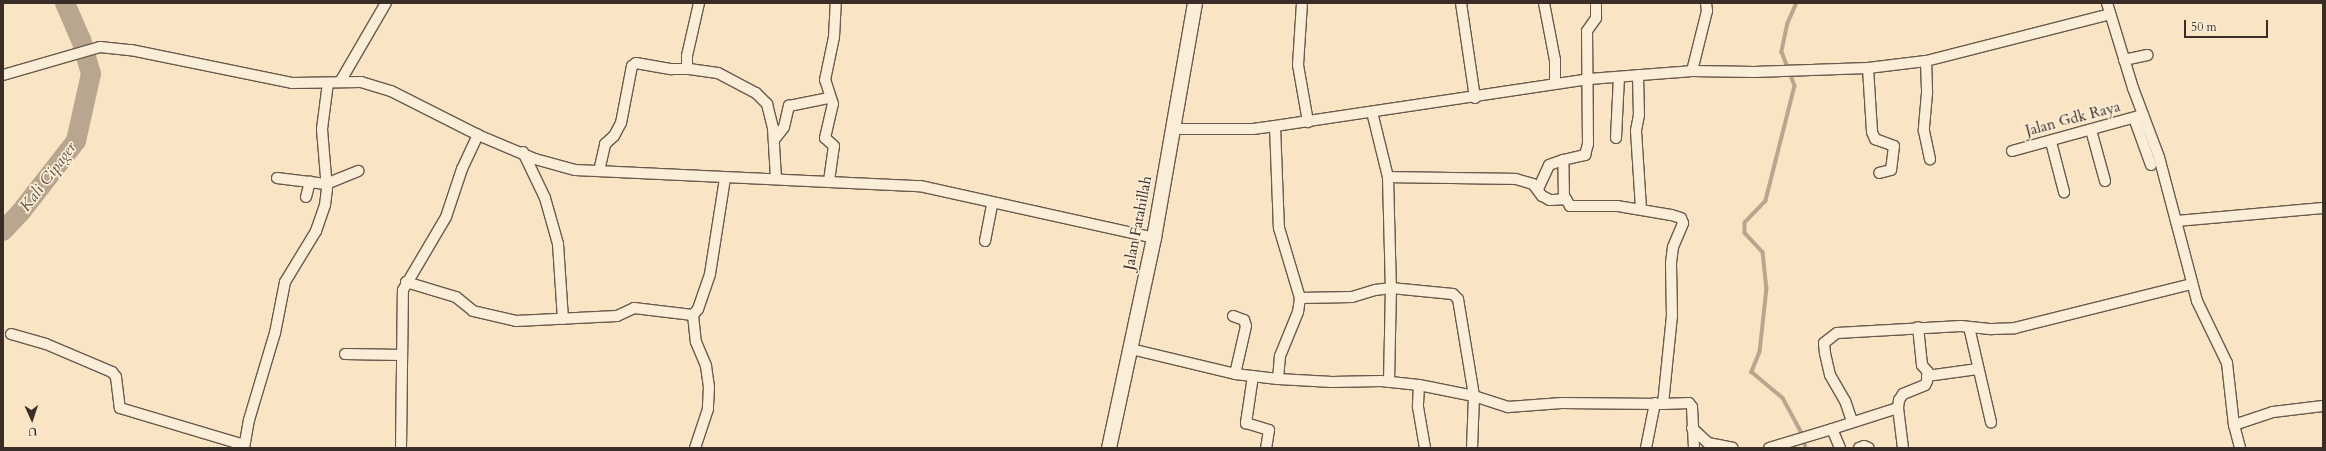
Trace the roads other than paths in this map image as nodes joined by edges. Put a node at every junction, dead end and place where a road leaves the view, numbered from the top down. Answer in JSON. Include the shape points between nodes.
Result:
{"nodes":[{"id":1,"x":386,"y":3,"type":"edge"},
{"id":2,"x":699,"y":3,"type":"edge"},
{"id":3,"x":836,"y":3,"type":"edge"},
{"id":4,"x":1195,"y":3,"type":"edge"},
{"id":5,"x":1302,"y":3,"type":"edge"},
{"id":6,"x":1461,"y":3,"type":"edge"},
{"id":7,"x":1544,"y":3,"type":"edge"},
{"id":8,"x":1596,"y":3,"type":"edge"},
{"id":9,"x":1706,"y":3,"type":"edge"},
{"id":10,"x":2107,"y":3,"type":"edge"},
{"id":11,"x":2110,"y":14,"type":"junction"},
{"id":12,"x":2147,"y":55,"type":"dead end"},
{"id":13,"x":2124,"y":60,"type":"junction"},
{"id":14,"x":1926,"y":61,"type":"junction"},
{"id":15,"x":690,"y":68,"type":"junction"},
{"id":16,"x":1868,"y":68,"type":"junction"},
{"id":17,"x":1692,"y":71,"type":"junction"},
{"id":18,"x":3,"y":75,"type":"edge"},
{"id":19,"x":1638,"y":75,"type":"junction"},
{"id":20,"x":1619,"y":77,"type":"junction"},
{"id":21,"x":1589,"y":79,"type":"junction"},
{"id":22,"x":340,"y":82,"type":"junction"},
{"id":23,"x":328,"y":83,"type":"junction"},
{"id":24,"x":1556,"y":83,"type":"junction"},
{"id":25,"x":829,"y":98,"type":"junction"},
{"id":26,"x":1475,"y":98,"type":"junction"},
{"id":27,"x":1372,"y":112,"type":"junction"},
{"id":28,"x":2138,"y":116,"type":"junction"},
{"id":29,"x":1308,"y":122,"type":"junction"},
{"id":30,"x":1275,"y":126,"type":"junction"},
{"id":31,"x":1173,"y":129,"type":"junction"},
{"id":32,"x":2091,"y":130,"type":"junction"},
{"id":33,"x":478,"y":135,"type":"junction"},
{"id":34,"x":1616,"y":138,"type":"dead end"},
{"id":35,"x":774,"y":140,"type":"junction"},
{"id":36,"x":2051,"y":142,"type":"junction"},
{"id":37,"x":2012,"y":151,"type":"dead end"},
{"id":38,"x":522,"y":152,"type":"junction"},
{"id":39,"x":1930,"y":159,"type":"dead end"},
{"id":40,"x":1563,"y":160,"type":"junction"},
{"id":41,"x":2151,"y":165,"type":"dead end"},
{"id":42,"x":358,"y":171,"type":"dead end"},
{"id":43,"x":599,"y":171,"type":"junction"},
{"id":44,"x":1879,"y":173,"type":"dead end"},
{"id":45,"x":1388,"y":177,"type":"junction"},
{"id":46,"x":277,"y":178,"type":"dead end"},
{"id":47,"x":725,"y":178,"type":"junction"},
{"id":48,"x":776,"y":179,"type":"junction"},
{"id":49,"x":829,"y":181,"type":"junction"},
{"id":50,"x":2105,"y":181,"type":"dead end"},
{"id":51,"x":310,"y":182,"type":"junction"},
{"id":52,"x":326,"y":184,"type":"junction"},
{"id":53,"x":1538,"y":189,"type":"junction"},
{"id":54,"x":2064,"y":192,"type":"dead end"},
{"id":55,"x":306,"y":197,"type":"dead end"},
{"id":56,"x":1564,"y":198,"type":"junction"},
{"id":57,"x":992,"y":204,"type":"junction"},
{"id":58,"x":2323,"y":208,"type":"edge"},
{"id":59,"x":1641,"y":210,"type":"junction"},
{"id":60,"x":2176,"y":221,"type":"junction"},
{"id":61,"x":1154,"y":238,"type":"junction"},
{"id":62,"x":985,"y":242,"type":"dead end"},
{"id":63,"x":406,"y":282,"type":"junction"},
{"id":64,"x":2192,"y":284,"type":"junction"},
{"id":65,"x":1391,"y":288,"type":"junction"},
{"id":66,"x":1300,"y":298,"type":"junction"},
{"id":67,"x":693,"y":314,"type":"junction"},
{"id":68,"x":1233,"y":316,"type":"dead end"},
{"id":69,"x":563,"y":319,"type":"junction"},
{"id":70,"x":1918,"y":327,"type":"junction"},
{"id":71,"x":1968,"y":327,"type":"junction"},
{"id":72,"x":11,"y":334,"type":"dead end"},
{"id":73,"x":1130,"y":349,"type":"junction"},
{"id":74,"x":345,"y":354,"type":"dead end"},
{"id":75,"x":402,"y":355,"type":"junction"},
{"id":76,"x":1978,"y":369,"type":"junction"},
{"id":77,"x":1235,"y":374,"type":"junction"},
{"id":78,"x":1253,"y":376,"type":"junction"},
{"id":79,"x":1927,"y":376,"type":"junction"},
{"id":80,"x":1278,"y":379,"type":"junction"},
{"id":81,"x":1388,"y":382,"type":"junction"},
{"id":82,"x":1419,"y":385,"type":"junction"},
{"id":83,"x":1474,"y":396,"type":"junction"},
{"id":84,"x":1659,"y":404,"type":"junction"},
{"id":85,"x":2323,"y":406,"type":"edge"},
{"id":86,"x":1898,"y":408,"type":"junction"},
{"id":87,"x":1852,"y":421,"type":"junction"},
{"id":88,"x":1991,"y":422,"type":"dead end"},
{"id":89,"x":2234,"y":426,"type":"junction"},
{"id":90,"x":1692,"y":428,"type":"junction"},
{"id":91,"x":1832,"y":429,"type":"junction"},
{"id":92,"x":244,"y":446,"type":"edge"},
{"id":93,"x":401,"y":448,"type":"edge"},
{"id":94,"x":694,"y":448,"type":"edge"},
{"id":95,"x":1109,"y":448,"type":"edge"},
{"id":96,"x":1266,"y":448,"type":"edge"},
{"id":97,"x":1425,"y":448,"type":"edge"},
{"id":98,"x":1472,"y":448,"type":"edge"},
{"id":99,"x":1646,"y":448,"type":"edge"},
{"id":100,"x":1694,"y":448,"type":"edge"},
{"id":101,"x":1733,"y":448,"type":"edge"},
{"id":102,"x":1769,"y":448,"type":"edge"},
{"id":103,"x":1840,"y":448,"type":"edge"},
{"id":104,"x":1859,"y":448,"type":"edge"},
{"id":105,"x":1869,"y":448,"type":"edge"},
{"id":106,"x":1903,"y":448,"type":"edge"},
{"id":107,"x":2240,"y":448,"type":"edge"}],
"edges":[{"from":1,"to":22,"type":"street"},
{"from":2,"to":15,"type":"street","via":[[687,56]]},
{"from":3,"to":25,"type":"street","via":[[834,37],[825,80]]},
{"from":4,"to":31,"type":"street","name":"Jalan Fatahillah"},
{"from":5,"to":29,"type":"street","via":[[1298,65]]},
{"from":6,"to":26,"type":"street"},
{"from":7,"to":24,"type":"street","via":[[1555,60]]},
{"from":8,"to":21,"type":"street","via":[[1596,18],[1587,31]]},
{"from":9,"to":17,"type":"street","via":[[1707,12]]},
{"from":10,"to":11,"type":"street"},
{"from":11,"to":13,"type":"street"},
{"from":11,"to":14,"type":"street"},
{"from":12,"to":13,"type":"street"},
{"from":13,"to":28,"type":"street"},
{"from":14,"to":16,"type":"street"},
{"from":14,"to":39,"type":"street","via":[[1924,131]]},
{"from":15,"to":35,"type":"street","via":[[718,73],[756,93],[767,104]]},
{"from":15,"to":43,"type":"street","via":[[671,69],[636,63],[632,66],[621,123],[614,136],[605,144]]},
{"from":16,"to":17,"type":"street"},
{"from":16,"to":44,"type":"street","via":[[1872,132],[1875,139],[1894,146],[1891,170]]},
{"from":17,"to":19,"type":"street"},
{"from":18,"to":23,"type":"street","via":[[100,47],[131,50],[292,84]]},
{"from":19,"to":20,"type":"street"},
{"from":19,"to":59,"type":"street","via":[[1639,115],[1636,131]]},
{"from":20,"to":21,"type":"street"},
{"from":20,"to":34,"type":"street"},
{"from":21,"to":24,"type":"street"},
{"from":21,"to":40,"type":"street","via":[[1590,126],[1587,152],[1585,155]]},
{"from":22,"to":23,"type":"street"},
{"from":22,"to":33,"type":"street","via":[[361,82],[391,91]]},
{"from":23,"to":52,"type":"street","via":[[322,129]]},
{"from":24,"to":26,"type":"street"},
{"from":25,"to":35,"type":"street","via":[[789,106],[784,127]]},
{"from":25,"to":49,"type":"street","via":[[833,106],[825,140],[834,148]]},
{"from":26,"to":27,"type":"street"},
{"from":27,"to":29,"type":"street"},
{"from":27,"to":45,"type":"street"},
{"from":28,"to":32,"type":"street","name":"Jalan Gdk Raya"},
{"from":28,"to":41,"type":"street"},
{"from":28,"to":60,"type":"street","via":[[2159,157]]},
{"from":29,"to":30,"type":"street"},
{"from":30,"to":31,"type":"street","via":[[1253,129]]},
{"from":30,"to":66,"type":"street","via":[[1279,228]]},
{"from":31,"to":61,"type":"street","name":"Jalan Fatahillah"},
{"from":32,"to":36,"type":"street","name":"Jalan Gdk Raya"},
{"from":32,"to":50,"type":"street"},
{"from":33,"to":38,"type":"street"},
{"from":33,"to":63,"type":"street","via":[[462,169],[446,217]]},
{"from":35,"to":48,"type":"street"},
{"from":36,"to":37,"type":"street","name":"Jalan Gdk Raya"},
{"from":36,"to":54,"type":"street"},
{"from":38,"to":43,"type":"street","via":[[554,165],[575,170]]},
{"from":38,"to":69,"type":"street","via":[[545,198],[558,244]]},
{"from":40,"to":53,"type":"street","via":[[1549,164]]},
{"from":40,"to":56,"type":"street"},
{"from":42,"to":52,"type":"street"},
{"from":43,"to":47,"type":"street"},
{"from":45,"to":53,"type":"street","via":[[1516,179],[1533,184]]},
{"from":45,"to":65,"type":"street"},
{"from":46,"to":51,"type":"street"},
{"from":47,"to":48,"type":"street"},
{"from":47,"to":67,"type":"street","via":[[710,274],[698,309]]},
{"from":48,"to":49,"type":"street"},
{"from":49,"to":57,"type":"street","via":[[920,186]]},
{"from":51,"to":52,"type":"street"},
{"from":51,"to":55,"type":"street"},
{"from":52,"to":92,"type":"street","via":[[325,205],[316,231],[285,282],[275,333]]},
{"from":53,"to":56,"type":"street","via":[[1542,196],[1550,200]]},
{"from":56,"to":59,"type":"street","via":[[1570,206],[1576,207],[1606,204]]},
{"from":57,"to":61,"type":"street"},
{"from":57,"to":62,"type":"street"},
{"from":58,"to":60,"type":"street"},
{"from":59,"to":84,"type":"street","via":[[1681,218],[1683,223],[1673,247],[1671,262],[1672,316]]},
{"from":60,"to":64,"type":"street"},
{"from":61,"to":73,"type":"street","name":"Jalan Fatahillah"},
{"from":63,"to":69,"type":"street","via":[[456,297],[473,310],[496,318],[525,322]]},
{"from":63,"to":75,"type":"street","via":[[402,303]]},
{"from":64,"to":71,"type":"street","via":[[2015,328]]},
{"from":64,"to":89,"type":"street","via":[[2199,307],[2227,363]]},
{"from":65,"to":66,"type":"street","via":[[1352,297]]},
{"from":65,"to":81,"type":"street"},
{"from":65,"to":83,"type":"street","via":[[1453,294],[1458,299]]},
{"from":66,"to":80,"type":"street","via":[[1298,312],[1280,356]]},
{"from":67,"to":69,"type":"street","via":[[634,308],[617,316]]},
{"from":67,"to":94,"type":"street","via":[[696,342],[706,366],[709,387],[708,409]]},
{"from":68,"to":77,"type":"street","via":[[1244,320],[1246,326]]},
{"from":70,"to":71,"type":"street"},
{"from":70,"to":79,"type":"street","via":[[1922,365],[1927,369]]},
{"from":70,"to":87,"type":"street","via":[[1838,333],[1824,343],[1830,375]]},
{"from":71,"to":76,"type":"street"},
{"from":72,"to":92,"type":"street","via":[[46,344],[112,372],[116,377],[120,408]]},
{"from":73,"to":77,"type":"street"},
{"from":73,"to":95,"type":"street","name":"Jalan Fatahillah"},
{"from":74,"to":75,"type":"street"},
{"from":75,"to":93,"type":"street"},
{"from":76,"to":79,"type":"street"},
{"from":76,"to":88,"type":"street"},
{"from":77,"to":78,"type":"street"},
{"from":78,"to":80,"type":"street"},
{"from":78,"to":96,"type":"street","via":[[1246,423],[1269,430]]},
{"from":79,"to":86,"type":"street","via":[[1925,386],[1903,394]]},
{"from":80,"to":81,"type":"street"},
{"from":81,"to":82,"type":"street"},
{"from":82,"to":83,"type":"street"},
{"from":82,"to":97,"type":"street","via":[[1418,407]]},
{"from":83,"to":84,"type":"street","via":[[1508,407],[1522,408],[1562,403]]},
{"from":83,"to":98,"type":"street"},
{"from":84,"to":90,"type":"street","via":[[1689,403]]},
{"from":84,"to":99,"type":"street"},
{"from":85,"to":89,"type":"street","via":[[2274,412]]},
{"from":86,"to":87,"type":"street"},
{"from":86,"to":106,"type":"street"},
{"from":87,"to":91,"type":"street"},
{"from":89,"to":107,"type":"street"},
{"from":90,"to":100,"type":"street"},
{"from":90,"to":101,"type":"street","via":[[1708,443]]},
{"from":91,"to":102,"type":"street"},
{"from":91,"to":103,"type":"street"},
{"from":104,"to":105,"type":"street"}]}
